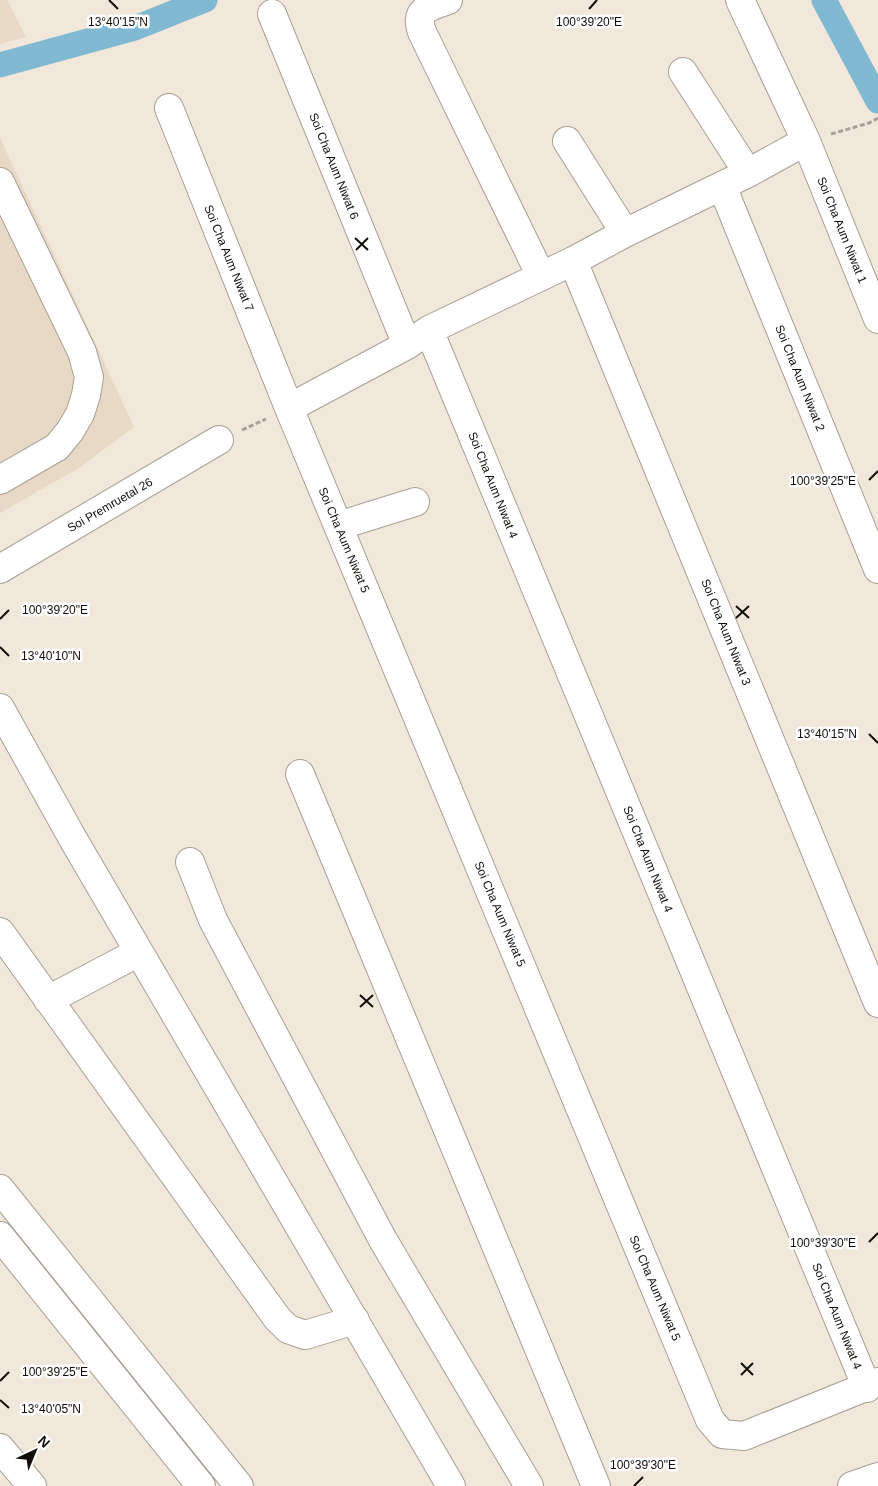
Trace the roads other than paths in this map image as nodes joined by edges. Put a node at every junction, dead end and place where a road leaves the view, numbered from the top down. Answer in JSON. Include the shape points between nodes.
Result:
{"nodes":[{"id":1,"x":448,"y":0,"type":"edge"},
{"id":2,"x":740,"y":0,"type":"edge"},
{"id":3,"x":272,"y":14,"type":"dead end"},
{"id":4,"x":683,"y":72,"type":"dead end"},
{"id":5,"x":168,"y":108,"type":"dead end"},
{"id":6,"x":567,"y":141,"type":"dead end"},
{"id":7,"x":806,"y":141,"type":"junction"},
{"id":8,"x":748,"y":173,"type":"junction"},
{"id":9,"x":0,"y":182,"type":"edge"},
{"id":10,"x":722,"y":186,"type":"junction"},
{"id":11,"x":625,"y":233,"type":"junction"},
{"id":12,"x":573,"y":261,"type":"junction"},
{"id":13,"x":541,"y":276,"type":"junction"},
{"id":14,"x":878,"y":319,"type":"edge"},
{"id":15,"x":418,"y":338,"type":"junction"},
{"id":16,"x":289,"y":408,"type":"junction"},
{"id":17,"x":219,"y":440,"type":"road end"},
{"id":18,"x":0,"y":480,"type":"edge"},
{"id":19,"x":415,"y":502,"type":"dead end"},
{"id":20,"x":338,"y":526,"type":"junction"},
{"id":21,"x":0,"y":569,"type":"edge"},
{"id":22,"x":878,"y":569,"type":"edge"},
{"id":23,"x":0,"y":708,"type":"edge"},
{"id":24,"x":300,"y":774,"type":"dead end"},
{"id":25,"x":190,"y":862,"type":"dead end"},
{"id":26,"x":0,"y":932,"type":"edge"},
{"id":27,"x":139,"y":952,"type":"junction"},
{"id":28,"x":48,"y":1000,"type":"junction"},
{"id":29,"x":878,"y":1003,"type":"edge"},
{"id":30,"x":0,"y":1189,"type":"edge"},
{"id":31,"x":0,"y":1236,"type":"edge"},
{"id":32,"x":48,"y":1248,"type":"junction"},
{"id":33,"x":24,"y":1266,"type":"junction"},
{"id":34,"x":355,"y":1320,"type":"junction"},
{"id":35,"x":872,"y":1385,"type":"edge"},
{"id":36,"x":0,"y":1448,"type":"edge"},
{"id":37,"x":215,"y":1457,"type":"junction"},
{"id":38,"x":878,"y":1477,"type":"edge"},
{"id":39,"x":197,"y":1481,"type":"edge"},
{"id":40,"x":32,"y":1486,"type":"edge"},
{"id":41,"x":239,"y":1486,"type":"edge"},
{"id":42,"x":451,"y":1486,"type":"edge"},
{"id":43,"x":529,"y":1486,"type":"edge"},
{"id":44,"x":596,"y":1486,"type":"edge"},
{"id":45,"x":852,"y":1486,"type":"edge"}],
"edges":[{"from":1,"to":13,"type":"street","via":[[421,14],[422,32]]},
{"from":2,"to":7,"type":"street","name":"Soi Cha Aum Niwat 1"},
{"from":3,"to":15,"type":"street","name":"Soi Cha Aum Niwat 6"},
{"from":4,"to":8,"type":"street"},
{"from":5,"to":16,"type":"street","name":"Soi Cha Aum Niwat 7"},
{"from":6,"to":11,"type":"street"},
{"from":7,"to":8,"type":"street"},
{"from":7,"to":14,"type":"street","name":"Soi Cha Aum Niwat 1"},
{"from":8,"to":10,"type":"street"},
{"from":9,"to":18,"type":"street","via":[[82,352],[89,377],[80,414],[57,447]]},
{"from":10,"to":11,"type":"street"},
{"from":10,"to":22,"type":"street","name":"Soi Cha Aum Niwat 2"},
{"from":11,"to":12,"type":"street"},
{"from":12,"to":13,"type":"street"},
{"from":12,"to":29,"type":"street","name":"Soi Cha Aum Niwat 3"},
{"from":13,"to":15,"type":"street"},
{"from":15,"to":16,"type":"street"},
{"from":15,"to":35,"type":"street","name":"Soi Cha Aum Niwat 4"},
{"from":16,"to":20,"type":"street","name":"Soi Cha Aum Niwat 5"},
{"from":17,"to":21,"type":"street","name":"Soi Premruetal 26"},
{"from":19,"to":20,"type":"street"},
{"from":20,"to":35,"type":"street","name":"Soi Cha Aum Niwat 5","via":[[710,1420],[722,1434],[744,1436]]},
{"from":23,"to":27,"type":"street"},
{"from":24,"to":44,"type":"street"},
{"from":25,"to":43,"type":"street","via":[[213,920],[383,1240]]},
{"from":26,"to":28,"type":"street"},
{"from":27,"to":28,"type":"street"},
{"from":27,"to":34,"type":"street"},
{"from":28,"to":34,"type":"street","via":[[277,1318],[288,1329],[305,1335]]},
{"from":30,"to":32,"type":"street"},
{"from":31,"to":33,"type":"street"},
{"from":32,"to":33,"type":"street"},
{"from":32,"to":37,"type":"street"},
{"from":33,"to":39,"type":"street"},
{"from":34,"to":42,"type":"street"},
{"from":36,"to":40,"type":"street"},
{"from":37,"to":39,"type":"street"},
{"from":37,"to":41,"type":"street"},
{"from":38,"to":45,"type":"street"}]}
